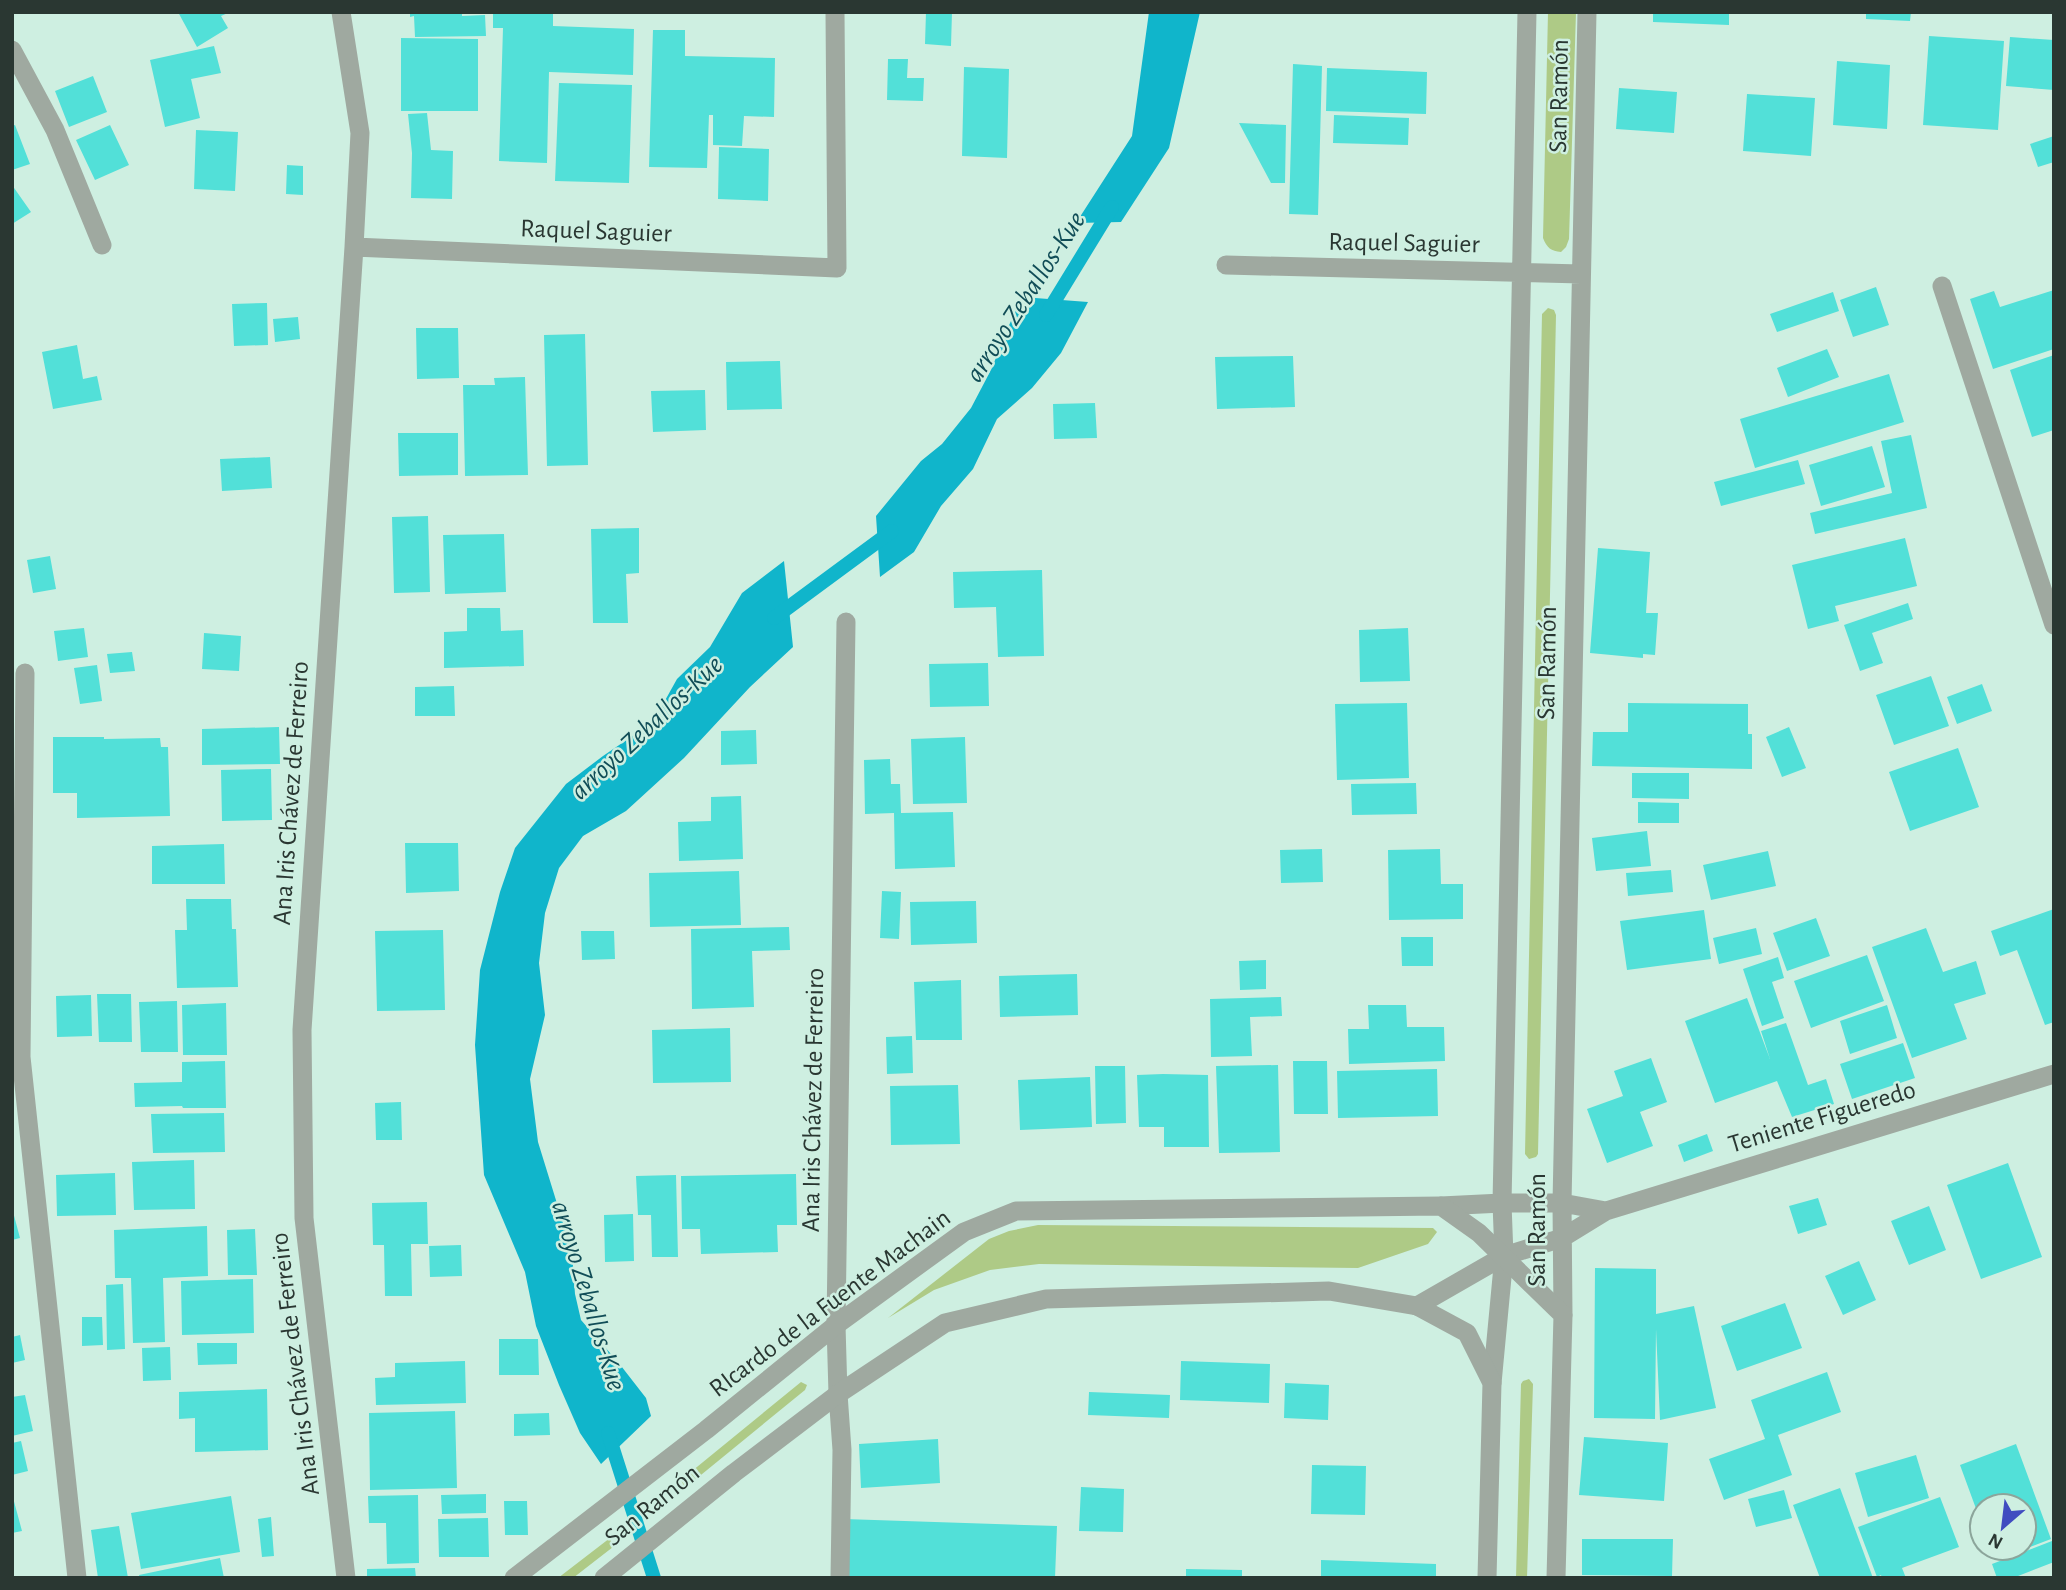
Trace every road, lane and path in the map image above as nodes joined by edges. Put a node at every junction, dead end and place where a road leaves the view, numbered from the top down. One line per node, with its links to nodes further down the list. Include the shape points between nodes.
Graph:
1 (341, 12): 7 (street, Ana Iris Chávez de Ferreiro, via 359,133)
2 (835, 12): 7 (street, Raquel Saguier, via 837,268)
3 (1527, 12): 9 (street, San Ramón)
4 (1587, 12): 10 (street, San Ramón)
5 (12, 50): 6 (street, via 55,130)
6 (103, 245)
7 (354, 247): 28 (street, Ana Iris Chávez de Ferreiro, via 302,1030 304,1218)
8 (1226, 265): 9 (street, Raquel Saguier)
9 (1522, 272): 10 (street, Raquel Saguier); 16 (street, San Ramón)
10 (1581, 274): 17 (street, San Ramón)
11 (1942, 286): 13 (street)
12 (846, 622): 24 (street, Ana Iris Chávez de Ferreiro)
13 (2054, 625)
14 (25, 673): 27 (street, via 21,1057)
15 (2054, 1074): 19 (street, Teniente Figueredo)
16 (1502, 1203): 17 (street, Teniente Figueredo); 18 (street, Teniente Figueredo); 21 (street, San Ramón)
17 (1562, 1203): 19 (street, Teniente Figueredo); 20 (street, San Ramón)
18 (1441, 1206): 21 (street); 24 (street, RIcardo de la Fuente Machain, via 1016,1211 964,1232)
19 (1606, 1211): 20 (street, Teniente Figueredo)
20 (1562, 1238): 21 (street, Teniente Figueredo); 23 (street, San Ramón)
21 (1504, 1256): 22 (street, Teniente Figueredo); 23 (street, San Ramón); 25 (street, San Ramón)
22 (1417, 1306): 25 (street, San Ramón, via 1467,1332); 26 (street, via 1329,1292 1046,1299 945,1323)
23 (1563, 1315): 33 (street, San Ramón)
24 (836, 1325): 26 (street, Ana Iris Chávez de Ferreiro); 29 (street, RIcardo de la Fuente Machain)
25 (1492, 1382): 32 (street, San Ramón)
26 (838, 1394): 30 (street, San Ramón); 31 (street, Ana Iris Chávez de Ferreiro)
27 (77, 1578)
28 (346, 1578)
29 (514, 1578)
30 (604, 1578)
31 (841, 1578)
32 (1487, 1578)
33 (1556, 1578)

